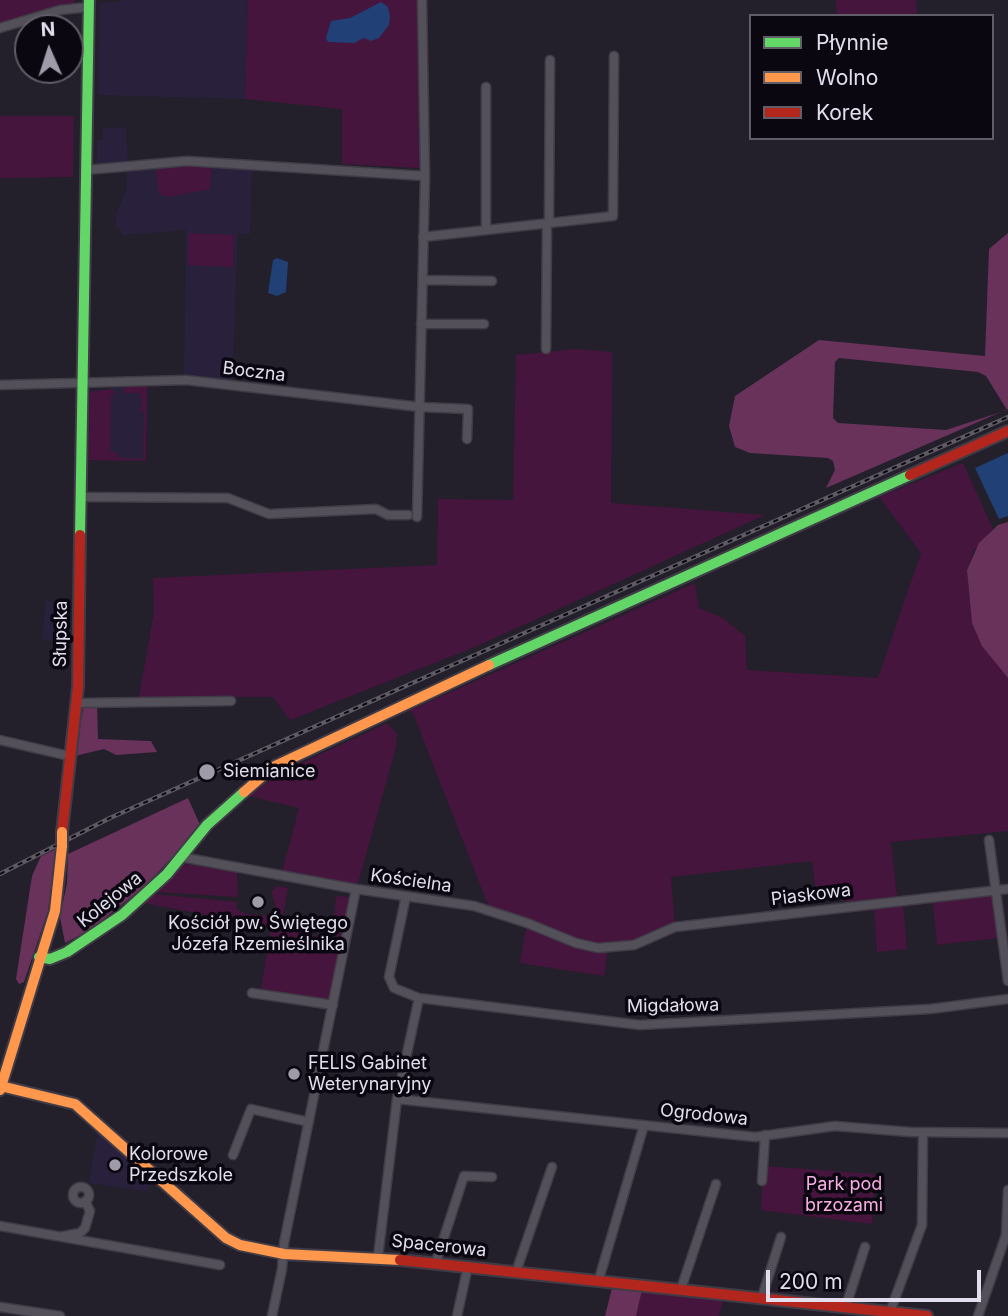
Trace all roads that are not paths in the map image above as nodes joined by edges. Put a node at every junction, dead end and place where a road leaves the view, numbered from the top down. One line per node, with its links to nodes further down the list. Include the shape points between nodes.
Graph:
1 (422, 0): 8 (street)
2 (90, 2): 3 (street); 7 (street, Słupska)
3 (0, 28)
4 (614, 56): 9 (street, via 613,216)
5 (551, 60): 9 (street)
6 (486, 87): 10 (street)
7 (86, 170): 8 (street, via 187,160); 17 (street, Słupska)
8 (425, 176): 11 (street)
9 (548, 223): 10 (street); 16 (street)
10 (486, 230): 11 (street)
11 (423, 237): 12 (street)
12 (423, 280): 13 (street); 14 (street)
13 (492, 281)
14 (421, 324): 15 (street); 19 (street)
15 (484, 324)
16 (546, 349)
17 (83, 384): 18 (street, Boczna); 19 (street, Boczna, via 186,380); 22 (street, Słupska)
18 (0, 385)
19 (420, 407): 21 (street, Boczna, via 468,409); 22 (street, via 412,516 376,509 274,514 228,498)
20 (1008, 431): 28 (street, Kolejowa, via 296,755 256,779 198,834)
21 (467, 439)
22 (81, 497): 24 (street, Słupska)
23 (231, 701): 24 (street)
24 (76, 703): 26 (street, Słupska)
25 (0, 740): 26 (street)
26 (69, 756): 34 (street, Słupska, bridge, via 57,902)
27 (989, 840): 31 (street)
28 (181, 857): 29 (street, Kościelna); 34 (street, Kolejowa, via 140,900 92,937 55,957)
29 (356, 889): 32 (street, Kościelna); 39 (street)
30 (1008, 889): 31 (street, Piaskowa)
31 (995, 890): 33 (street, Piaskowa, via 675,927); 35 (street)
32 (406, 896): 33 (street, Kościelna, via 490,909 587,945); 37 (street, Migdałowa, via 389,977 394,988)
33 (634, 945)
34 (39, 957): 40 (street, Słupska)
35 (1008, 981)
36 (252, 993): 39 (street)
37 (419, 998): 38 (street, Migdałowa, via 640,1025 930,1009); 41 (street)
38 (1008, 999)
39 (332, 1005): 42 (street)
40 (1, 1088): 58 (street, Spacerowa, via 75,1104 226,1238)
41 (397, 1099): 43 (street, Ogrodowa); 59 (street)
42 (309, 1122): 47 (street, via 251,1109); 58 (street)
43 (644, 1125): 46 (street, Ogrodowa); 64 (street)
44 (923, 1132): 45 (street, Ogrodowa); 46 (street, Ogrodowa, via 835,1126); 69 (street, via 922,1225)
45 (1008, 1133)
46 (765, 1135): 50 (street)
47 (233, 1155)
48 (552, 1167): 63 (street)
49 (492, 1177): 60 (street, via 464,1176)
50 (762, 1181)
51 (716, 1184): 65 (street)
52 (1008, 1190): 74 (street, via 1006,1235)
53 (86, 1201): 56 (street, via 90,1211 85,1228)
54 (0, 1226): 56 (street)
55 (781, 1237): 66 (street)
56 (63, 1239): 61 (street)
57 (865, 1247): 67 (street)
58 (284, 1254): 59 (street, Spacerowa); 71 (street)
59 (378, 1257): 60 (street, Spacerowa)
60 (436, 1262): 62 (street, Spacerowa)
61 (220, 1265)
62 (468, 1266): 63 (street, Spacerowa); 72 (street)
63 (516, 1272): 64 (street, Spacerowa)
64 (599, 1279): 65 (street, Spacerowa)
65 (681, 1289): 66 (street, Spacerowa)
66 (762, 1297): 67 (street, Spacerowa)
67 (846, 1306): 69 (street, Spacerowa)
68 (0, 1307): 70 (street)
69 (882, 1313): 73 (street, Spacerowa)
70 (60, 1316)
71 (272, 1316)
72 (457, 1316)
73 (927, 1316)
74 (978, 1316)

